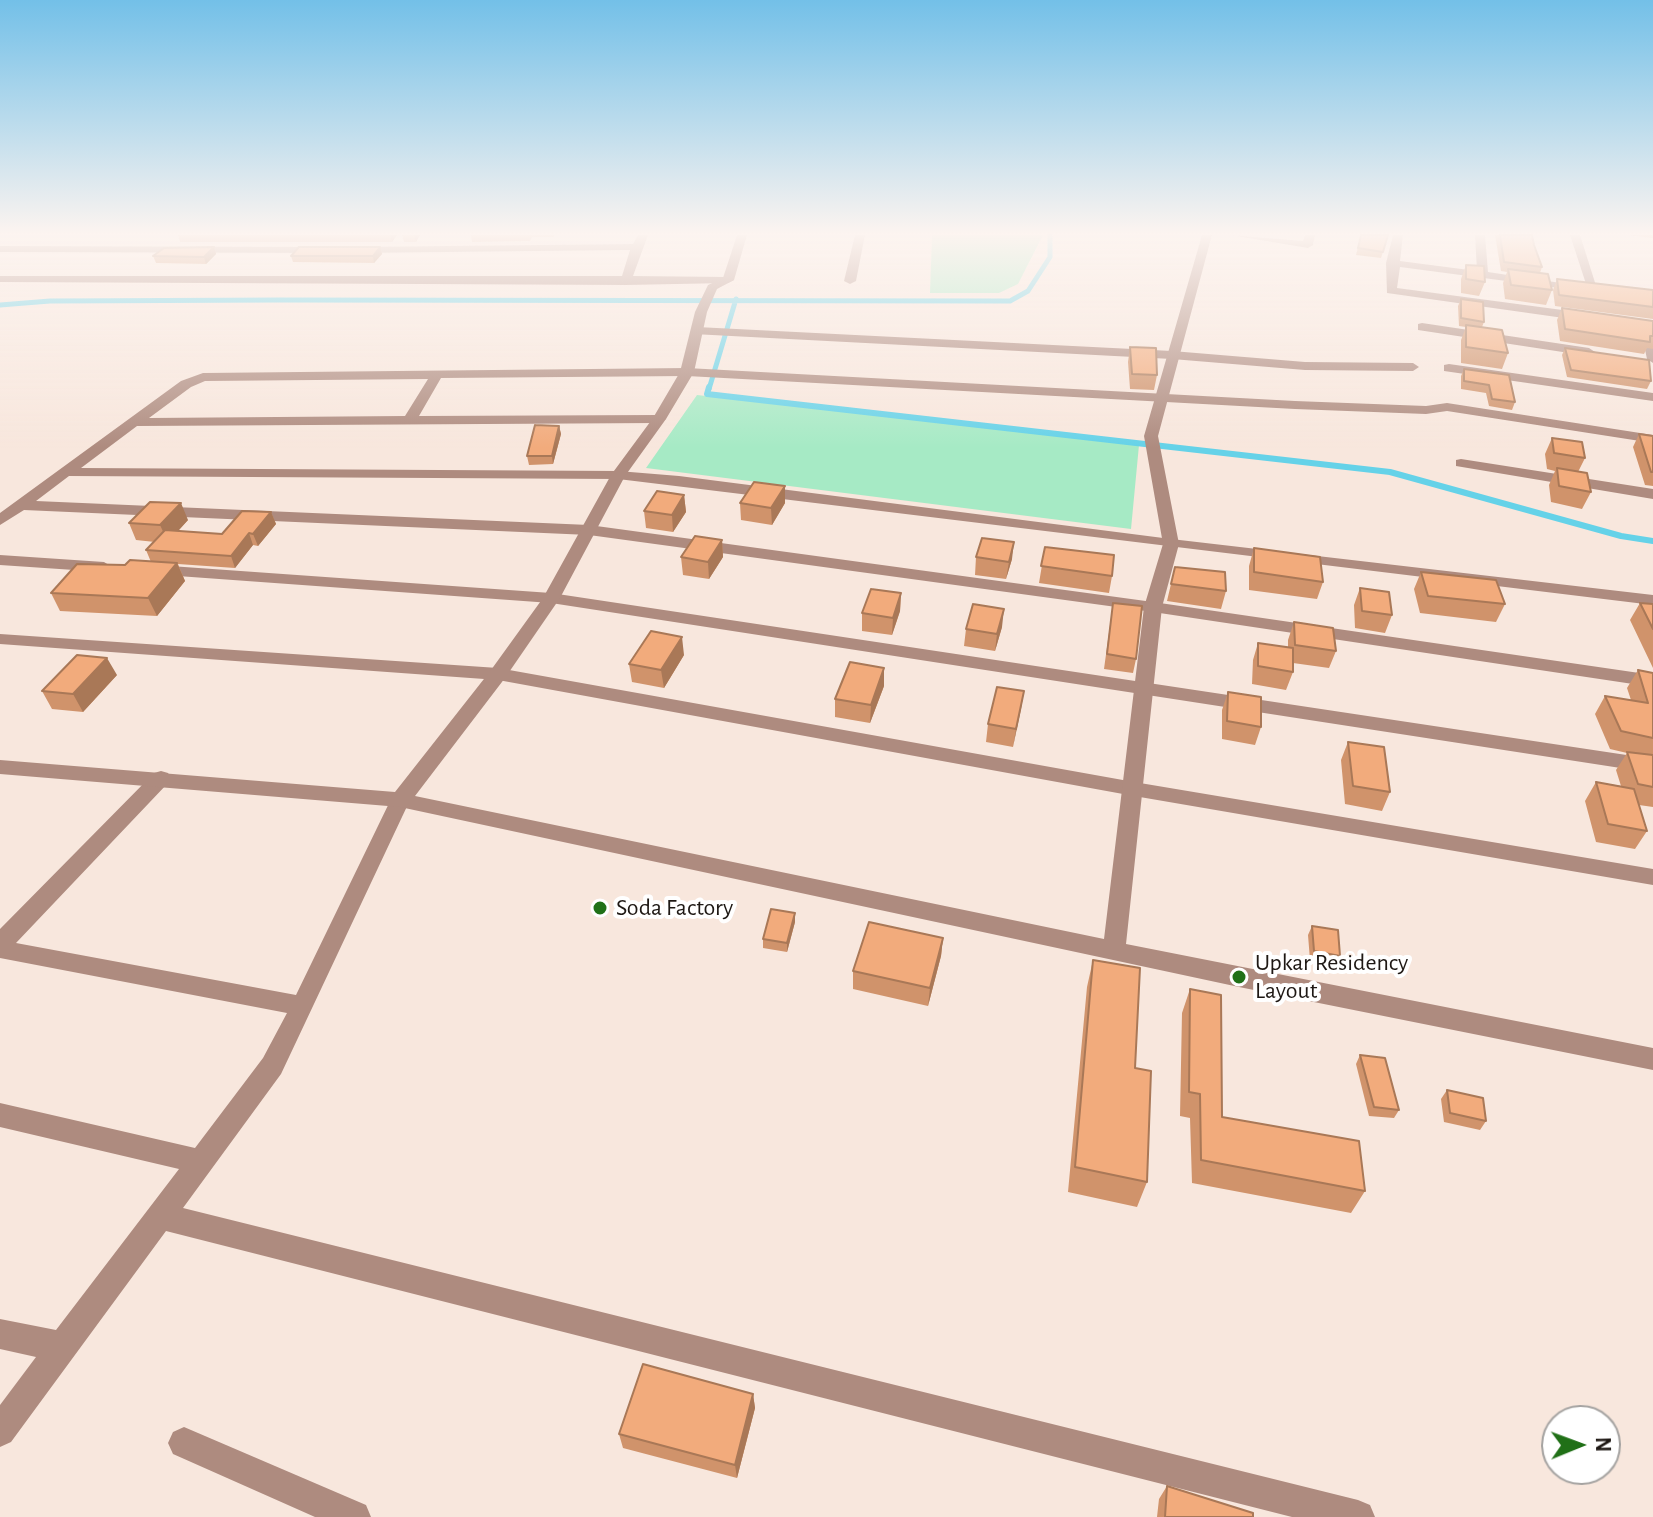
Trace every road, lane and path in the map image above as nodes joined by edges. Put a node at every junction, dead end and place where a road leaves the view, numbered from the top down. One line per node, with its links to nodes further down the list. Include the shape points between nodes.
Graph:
1 (706, 306): 8 (street)
2 (1186, 306): 9 (street)
3 (1502, 306): 4 (street)
4 (1601, 319)
5 (1631, 324): 6 (street)
6 (1650, 326): 12 (street)
7 (1422, 327): 10 (street)
8 (697, 331): 9 (street); 15 (street)
9 (1172, 355): 13 (street, via 1305,366); 17 (street)
10 (1607, 355)
11 (1638, 360): 12 (street)
12 (1653, 360)
13 (1413, 367)
14 (1449, 368): 18 (street)
15 (687, 372): 16 (street); 17 (street); 20 (street)
16 (438, 373): 19 (street); 21 (street, via 203,377)
17 (1162, 397): 22 (street, via 1447,407); 30 (street, via 1151,436)
18 (1653, 397)
19 (410, 419): 20 (street); 21 (street)
20 (659, 419): 25 (street)
21 (134, 422): 24 (street)
22 (1653, 439)
23 (1461, 463): 26 (street)
24 (66, 472): 25 (street); 27 (street)
25 (618, 475): 29 (street); 30 (street)
26 (1653, 494)
27 (21, 505): 28 (street); 29 (street)
28 (0, 520)
29 (589, 530): 32 (street); 34 (street)
30 (1171, 544): 33 (street); 34 (street)
31 (0, 560): 32 (street)
32 (551, 598): 36 (street); 38 (street)
33 (1653, 600)
34 (1153, 607): 37 (street); 38 (street)
35 (0, 639): 36 (street)
36 (498, 674): 42 (street); 43 (street)
37 (1653, 681)
38 (1144, 690): 39 (street); 42 (street)
39 (1653, 766)
40 (0, 767): 41 (street)
41 (161, 778): 43 (street); 45 (street)
42 (1134, 789): 44 (street); 46 (street)
43 (400, 800): 46 (street); 47 (street)
44 (1653, 877)
45 (0, 946): 47 (street)
46 (1114, 949): 48 (street)
47 (303, 1006): 50 (street, via 272,1066)
48 (1653, 1059)
49 (0, 1115): 50 (street)
50 (201, 1162): 51 (street)
51 (160, 1216): 53 (street); 57 (street)
52 (0, 1334): 53 (street)
53 (63, 1347): 54 (street)
54 (0, 1431)
55 (184, 1443): 56 (street)
56 (354, 1517)
57 (1358, 1517)

